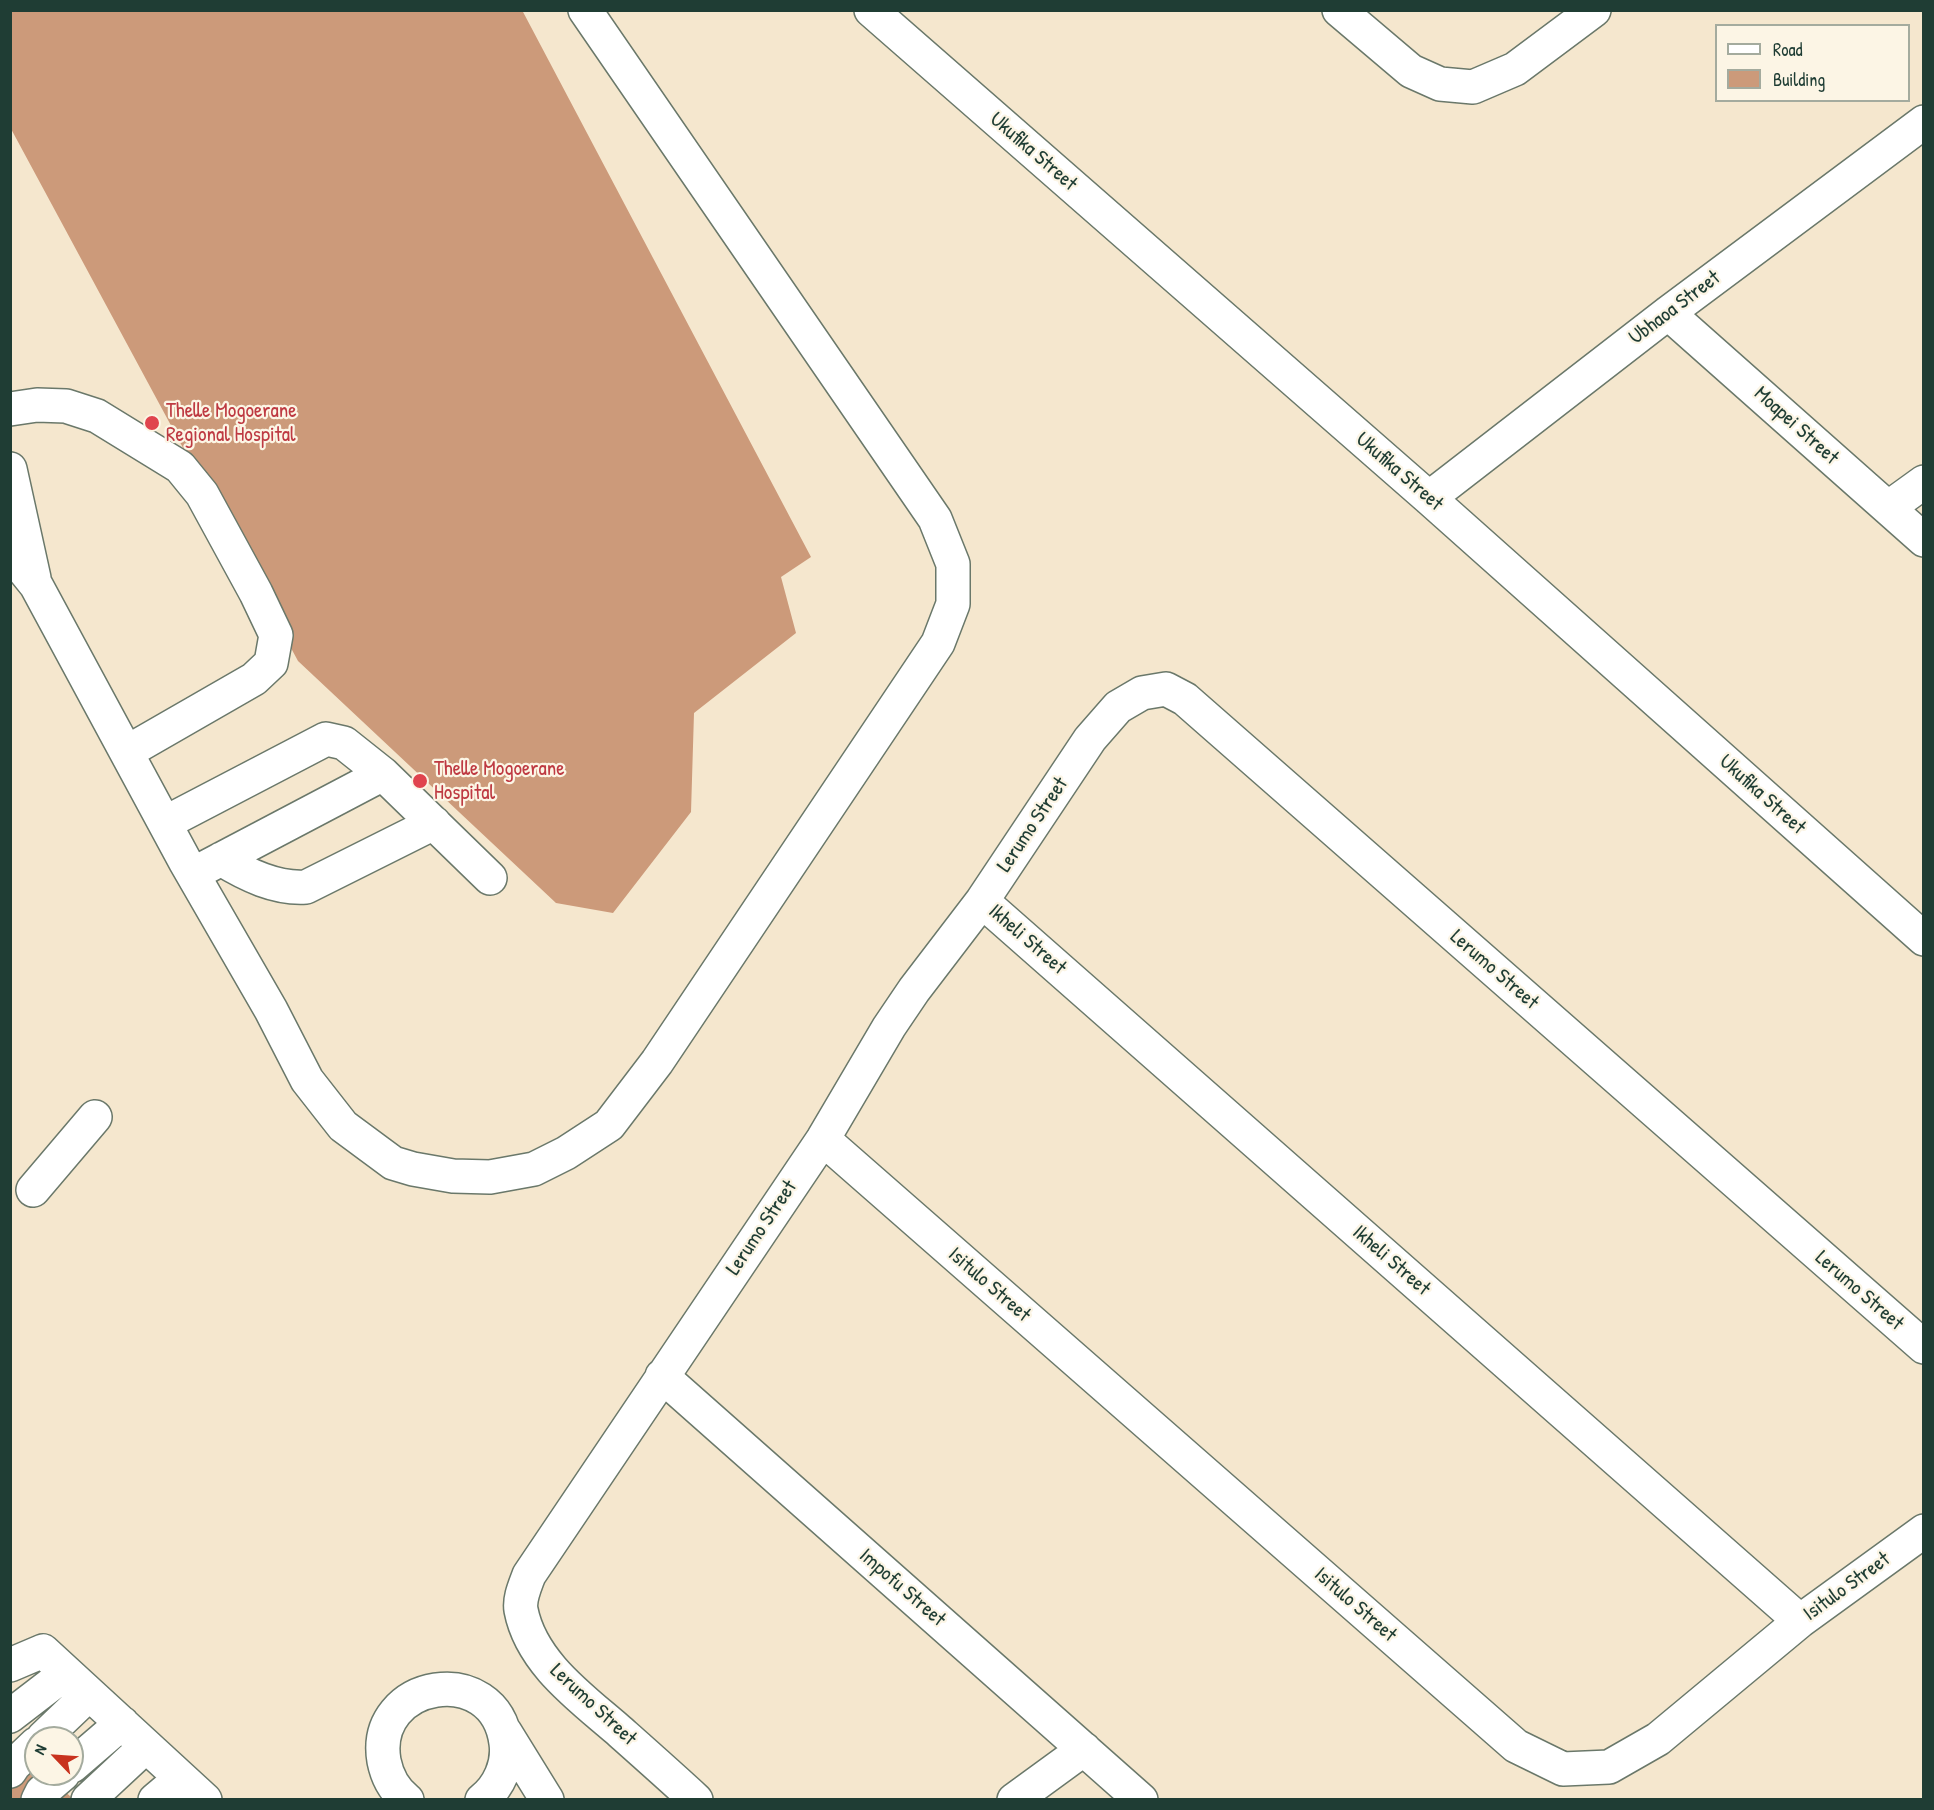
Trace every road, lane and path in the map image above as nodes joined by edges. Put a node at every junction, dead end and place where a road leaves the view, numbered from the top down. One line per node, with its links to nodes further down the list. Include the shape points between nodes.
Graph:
1 (585, 10): 19 (street, via 934,519 953,564 953,604 938,643 657,1062 609,1125 566,1154 534,1169 490,1177 413,1169 393,1163 343,1126 307,1080)
2 (871, 10): 10 (street, Ukufika Street)
3 (1339, 10): 4 (street, via 1411,71 1440,84 1473,87 1515,69)
4 (1594, 10)
5 (1923, 122): 6 (street, Ubhaoa Street)
6 (1668, 313): 10 (street, Ubhaoa Street); 11 (street, Moapei Street)
7 (10, 409): 15 (street, via 66,406 97,416 180,467 202,494 276,635 271,663 254,679)
8 (10, 469): 14 (street)
9 (1923, 482): 11 (street)
10 (1429, 498): 22 (street, Ukufika Street)
11 (1888, 508): 12 (street, Moapei Street)
12 (1923, 540)
13 (10, 553): 14 (street)
14 (36, 585): 15 (street)
15 (127, 752): 17 (street)
16 (383, 774): 17 (street, via 344,743 326,739); 18 (street); 19 (street)
17 (165, 823): 19 (street)
18 (434, 823): 19 (street, via 306,887 294,888); 20 (street)
19 (207, 867)
20 (490, 878)
21 (982, 901): 24 (street, Lerumo Street, via 889,1027); 26 (street, Lerumo Street, via 1090,740 1118,707 1142,693 1166,690 1185,699); 29 (street, Ikheli Street)
22 (1923, 939)
23 (95, 1117): 25 (street)
24 (823, 1139): 27 (street, Lerumo Street); 29 (street, Isitulo Street, via 1516,1746 1563,1769 1609,1767 1658,1738)
25 (33, 1190)
26 (1923, 1347)
27 (662, 1376): 37 (street, Impofu Street); 50 (street, Lerumo Street, via 529,1575 520,1608 539,1652 559,1678)
28 (1923, 1531): 29 (street, Isitulo Street)
29 (1800, 1621)
30 (10, 1665): 31 (street, via 43,1651)
31 (78, 1683): 32 (street); 33 (street); 34 (street)
32 (10, 1716)
33 (122, 1723): 36 (street); 39 (street)
34 (50, 1726)
35 (504, 1731): 43 (street, via 496,1714 465,1691 426,1691 408,1700 394,1714 385,1732 386,1771); 48 (street, via 504,1770); 49 (street)
36 (146, 1746): 41 (street); 45 (street)
37 (1084, 1749): 51 (street); 52 (street, Impofu Street)
38 (24, 1755): 40 (street)
39 (84, 1756)
40 (10, 1772)
41 (181, 1778): 46 (street); 47 (street)
42 (49, 1786): 44 (street)
43 (397, 1796)
44 (38, 1800)
45 (88, 1800)
46 (156, 1800)
47 (205, 1800)
48 (482, 1800)
49 (547, 1800)
50 (696, 1800)
51 (1014, 1800)
52 (1142, 1800)

